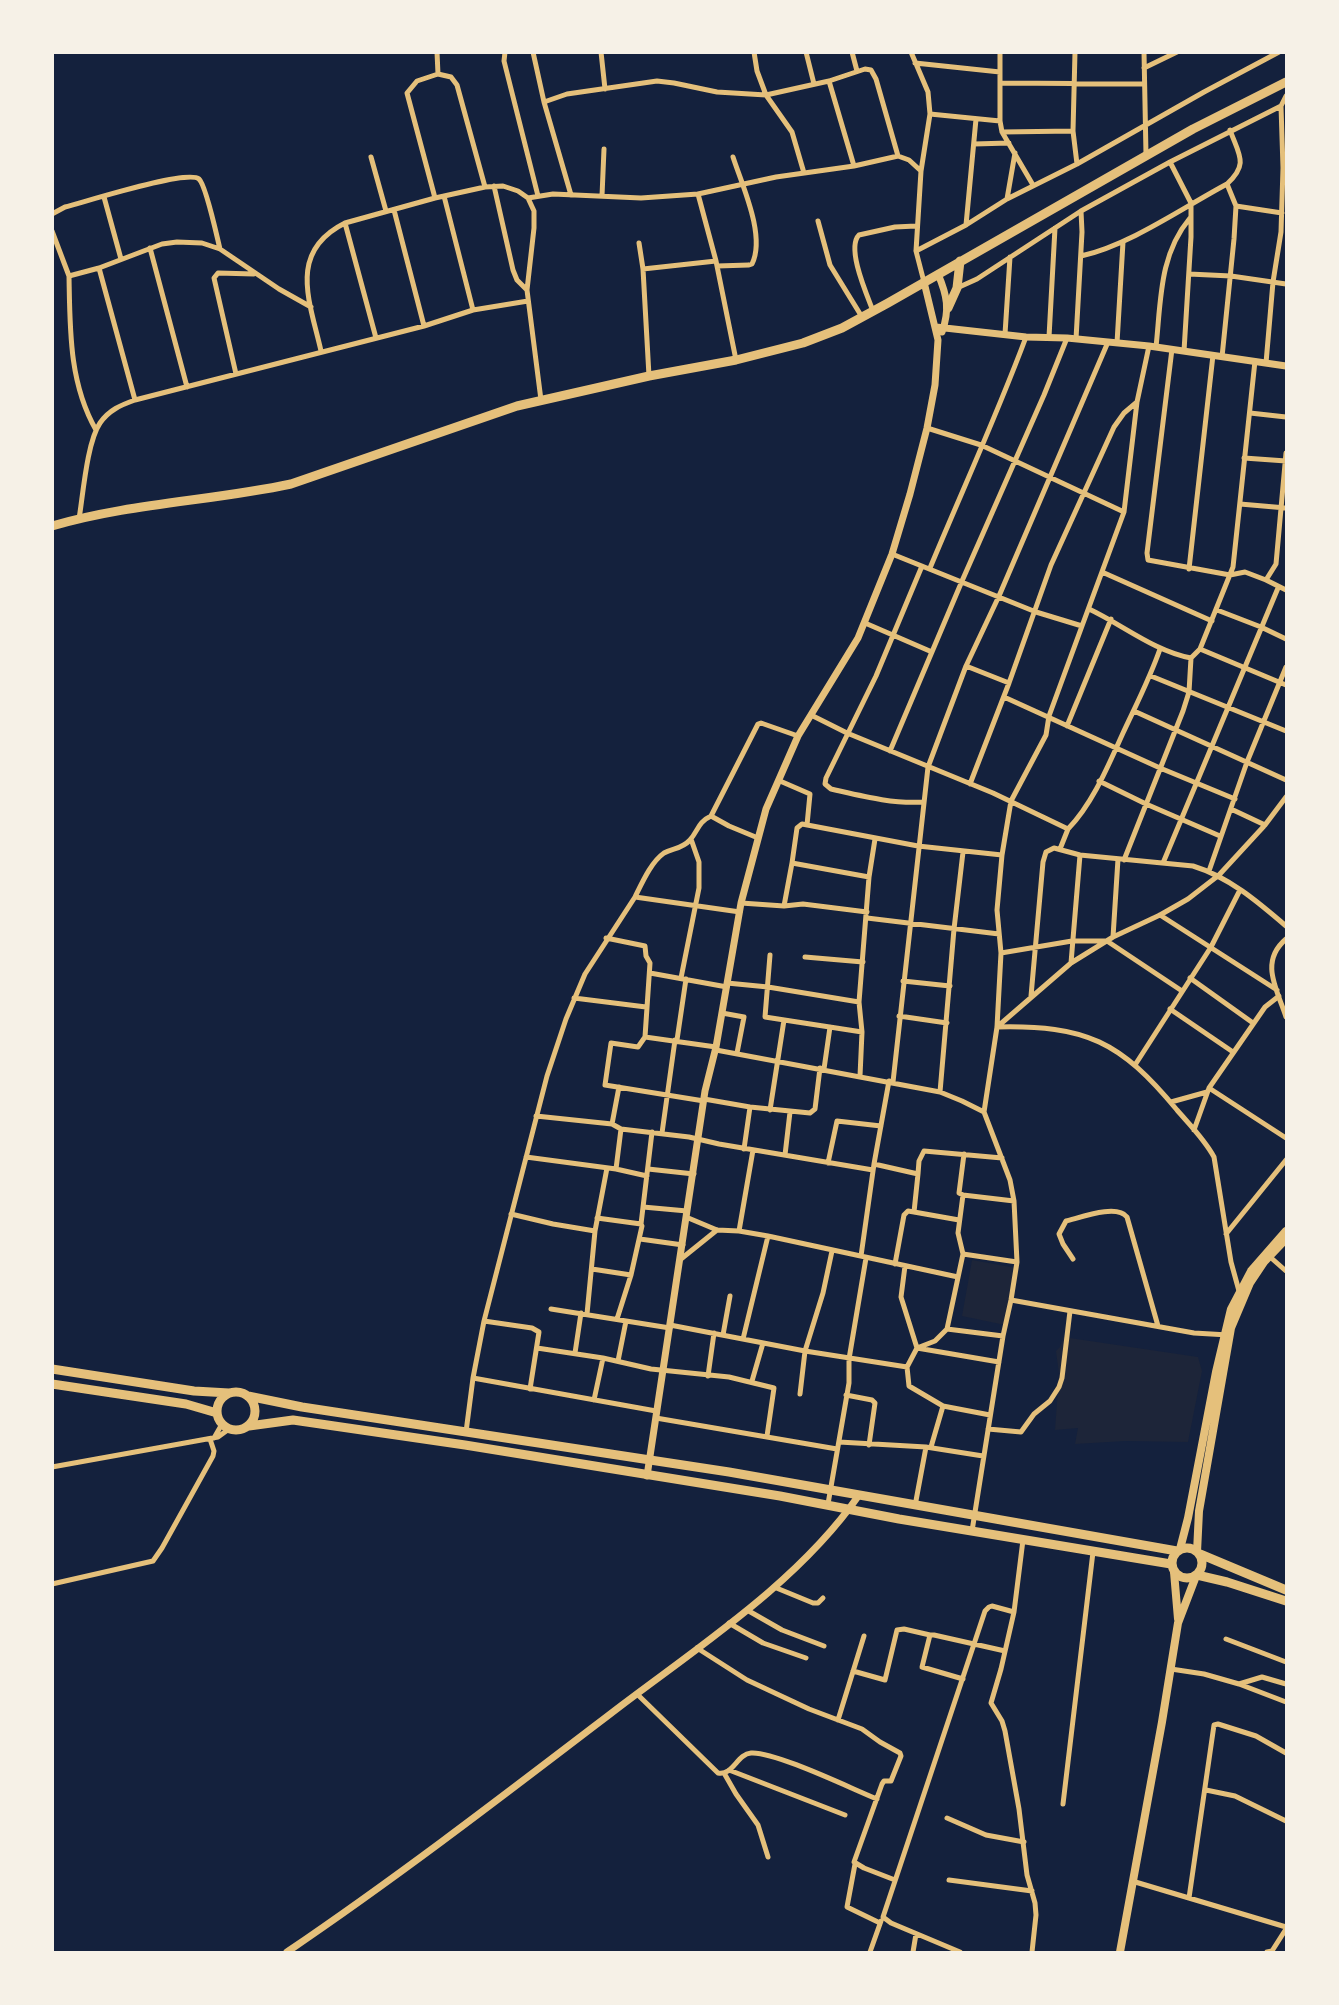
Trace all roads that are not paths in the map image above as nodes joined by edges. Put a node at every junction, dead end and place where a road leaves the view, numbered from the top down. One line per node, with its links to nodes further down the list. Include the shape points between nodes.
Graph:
1 (437, 52): 20 (street)
2 (506, 52): 62 (street, via 504,61)
3 (533, 52): 30 (street)
4 (601, 52): 27 (street)
5 (754, 52): 28 (street)
6 (806, 52): 25 (street)
7 (852, 52): 18 (street)
8 (911, 52): 16 (street)
9 (1000, 52): 19 (street)
10 (1075, 52): 24 (street)
11 (1144, 52): 17 (street)
12 (1177, 52): 17 (street)
13 (1262, 52): 15 (street)
14 (1279, 52): 15 (street)
15 (1263, 62): 35 (street)
16 (915, 63): 19 (street); 32 (street, via 928,92)
17 (1144, 68): 26 (street)
18 (857, 71): 21 (street); 44 (street, via 866,69 874,73)
19 (1000, 72): 23 (street)
20 (438, 74): 58 (street, via 451,77 457,85); 65 (street, via 417,81 407,93)
21 (829, 81): 25 (street); 50 (street)
22 (1287, 82): 47 (main road)
23 (1001, 83): 24 (street); 34 (street)
24 (1074, 83): 26 (street); 38 (street)
25 (814, 84): 28 (street)
26 (1144, 84): 35 (street)
27 (605, 88): 28 (street, via 664,81 717,92); 30 (street)
28 (766, 95): 53 (street, via 792,132)
29 (1287, 96): 31 (street)
30 (544, 102): 60 (street)
31 (1281, 106): 36 (street); 37 (street)
32 (930, 114): 33 (street); 52 (street)
33 (976, 119): 34 (street); 41 (street)
34 (1000, 121): 39 (street)
35 (1146, 126): 47 (street); 49 (street)
36 (1284, 126): 51 (street)
37 (1230, 130): 48 (street); 54 (street, via 1241,165)
38 (1073, 131): 39 (street); 49 (street)
39 (1002, 132): 40 (street)
40 (1009, 143): 41 (street); 43 (street)
41 (974, 144): 79 (street)
42 (604, 149): 63 (street)
43 (1016, 153): 56 (street); 67 (street)
44 (898, 156): 50 (street); 52 (street)
45 (371, 157): 71 (street)
46 (733, 157): 55 (street)
47 (1146, 157): 91 (main road)
48 (1170, 162): 68 (street); 72 (street)
49 (1077, 164): 56 (street)
50 (854, 166): 53 (street)
51 (1285, 168): 73 (street)
52 (921, 171): 78 (street)
53 (804, 173): 55 (street)
54 (1227, 184): 68 (street); 69 (street)
55 (741, 185): 59 (street); 92 (street, via 754,224 753,261 749,265)
56 (1033, 185): 67 (street)
57 (494, 186): 58 (street); 66 (street, via 518,191); 104 (street, via 513,270)
58 (485, 187): 61 (street)
59 (698, 194): 63 (street); 92 (street)
60 (571, 195): 62 (street); 63 (street)
61 (444, 196): 65 (street); 108 (street)
62 (538, 196): 66 (street)
63 (602, 196)
64 (104, 197): 74 (street); 86 (street, via 165,179 194,176 204,189); 90 (street)
65 (435, 198): 70 (street)
66 (528, 198): 104 (street, via 534,211 534,228)
67 (1007, 199): 79 (street)
68 (1191, 203): 75 (street); 83 (street)
69 (1236, 206): 73 (street); 99 (street)
70 (394, 210): 71 (street); 111 (street)
71 (386, 211): 77 (street)
72 (1081, 212): 80 (street); 88 (street)
73 (1282, 213): 82 (street)
74 (52, 214)
75 (1190, 218): 97 (street); 121 (street, via 1180,230 1166,262)
76 (818, 221): 110 (street, via 830,266)
77 (345, 223): 106 (street, via 332,230 312,253 306,280); 116 (street)
78 (916, 225): 87 (street); 109 (street, via 855,238 861,280)
79 (966, 225): 87 (street)
80 (1055, 228): 89 (street); 115 (street)
81 (52, 231): 98 (street)
82 (1284, 232): 101 (street)
83 (1123, 242): 88 (street); 120 (street)
84 (639, 243): 94 (street)
85 (150, 248): 86 (street, via 193,242); 90 (street); 133 (street)
86 (220, 249): 95 (street)
87 (916, 251): 100 (street)
88 (1081, 256): 118 (street)
89 (1010, 257): 103 (street); 113 (street)
90 (122, 259): 93 (street)
91 (960, 261): 96 (main road); 103 (main road)
92 (717, 263): 94 (street); 127 (street)
93 (99, 268): 98 (street); 134 (street)
94 (643, 268): 132 (street)
95 (256, 274): 106 (street); 131 (street, via 226,272 214,278)
96 (938, 274): 100 (main road); 107 (street)
97 (1189, 274): 99 (street); 124 (street)
98 (69, 276): 140 (street, via 74,370 85,411)
99 (1231, 276): 101 (street); 126 (street)
100 (924, 282): 109 (main road); 112 (street)
101 (1273, 282): 102 (street); 129 (street)
102 (1287, 284)
103 (957, 288): 107 (main road)
104 (527, 290): 105 (street)
105 (528, 301): 108 (street); 135 (street)
106 (311, 307): 123 (street)
107 (948, 308): 112 (street)
108 (473, 310): 111 (street)
109 (873, 311): 110 (main road)
110 (862, 317): 127 (main road, via 812,340)
111 (424, 326): 116 (street)
112 (940, 327): 113 (street); 139 (street)
113 (1005, 334): 114 (street)
114 (1026, 336): 115 (street); 141 (street)
115 (1049, 337): 117 (street)
116 (376, 338): 123 (street)
117 (1067, 338): 118 (street); 144 (street)
118 (1076, 339): 119 (street)
119 (1108, 342): 120 (street); 146 (street)
120 (1117, 343): 121 (street)
121 (1152, 346): 122 (street); 136 (street)
122 (1172, 349): 124 (street); 158 (street, via 1147,558 1149,562)
123 (321, 351): 131 (street)
124 (1184, 351): 125 (street)
125 (1213, 355): 126 (street); 158 (street)
126 (1222, 357): 128 (street)
127 (736, 360): 132 (main road)
128 (1255, 361): 129 (street); 137 (street)
129 (1266, 363): 130 (street)
130 (1287, 366)
131 (236, 374): 133 (street)
132 (649, 376): 135 (main road)
133 (188, 387): 134 (street)
134 (135, 400): 140 (street, via 109,413)
135 (541, 400): 151 (main road, via 472,420 291,484)
136 (1137, 402): 147 (street, via 1114,427); 150 (street)
137 (1250, 414): 138 (street); 143 (street)
138 (1287, 417)
139 (927, 428): 141 (street); 155 (street)
140 (96, 430): 151 (street)
141 (981, 445): 144 (street); 157 (street)
142 (1287, 453): 145 (street)
143 (1244, 458): 145 (street); 148 (street)
144 (1014, 460): 146 (street); 162 (street)
145 (1286, 461): 149 (street)
146 (1050, 477): 147 (street); 165 (street)
147 (1083, 494): 150 (street); 168 (street, via 1051,565)
148 (1240, 504): 149 (street); 160 (street)
149 (1284, 508): 153 (street)
150 (1124, 512): 159 (street)
151 (79, 519): 152 (main road)
152 (52, 526)
153 (1278, 547): 154 (street); 161 (street, via 1276,564)
154 (1287, 549)
155 (892, 554): 156 (street); 171 (street)
156 (922, 566): 157 (street); 174 (street)
157 (930, 568): 162 (street)
158 (1189, 569): 160 (street)
159 (1102, 572): 166 (street); 170 (street)
160 (1230, 575): 161 (street, via 1245,572); 167 (street)
161 (1266, 580): 163 (street)
162 (962, 581): 165 (street); 178 (street)
163 (1278, 588): 164 (street); 173 (street)
164 (1287, 590)
165 (999, 596): 168 (street); 180 (street)
166 (1089, 609): 169 (street); 172 (street)
167 (1217, 610): 170 (street); 173 (street)
168 (1036, 612): 172 (street); 185 (street)
169 (1111, 619): 176 (street); 194 (street)
170 (1212, 621): 177 (street)
171 (865, 623): 174 (street); 191 (street)
172 (1082, 626): 192 (street)
173 (1261, 627): 175 (street); 181 (street)
174 (893, 634): 178 (street); 197 (street)
175 (1287, 639)
176 (1160, 649): 179 (street); 183 (street)
177 (1200, 649): 179 (street); 181 (street)
178 (932, 652): 201 (street)
179 (1191, 658): 187 (street)
180 (966, 666): 185 (street); 203 (street)
181 (1245, 667): 184 (street); 189 (street)
182 (1287, 667): 184 (street)
183 (1151, 676): 187 (street); 190 (street)
184 (1280, 682): 186 (street); 193 (street)
185 (1010, 683): 188 (street)
186 (1287, 685)
187 (1189, 692): 189 (street); 195 (street)
188 (1004, 697): 192 (street); 209 (street)
189 (1230, 707): 193 (street); 199 (street)
190 (1134, 711): 195 (street); 200 (street)
191 (811, 715): 197 (street); 198 (street)
192 (1049, 716): 194 (street); 212 (street, via 1046,735)
193 (1265, 722): 196 (street); 202 (street)
194 (1067, 726): 200 (street)
195 (1174, 730): 199 (street); 204 (street)
196 (1287, 731)
197 (847, 733): 201 (street); 213 (street, via 826,786 882,800)
198 (798, 736): 206 (street); 216 (street, via 759,723)
199 (1213, 747): 202 (street); 208 (street)
200 (1116, 748): 204 (street); 207 (street)
201 (890, 751): 203 (street)
202 (1247, 762): 205 (street); 211 (street)
203 (928, 766): 209 (street); 213 (street)
204 (1160, 768): 208 (street); 214 (street)
205 (1287, 780)
206 (780, 781): 218 (street, via 810,795); 222 (street)
207 (1100, 781): 214 (street); 220 (street)
208 (1197, 782): 211 (street); 217 (street)
209 (970, 784): 212 (street)
210 (1286, 797): 219 (street)
211 (1235, 799): 215 (street)
212 (1011, 801): 220 (street); 228 (street)
213 (923, 802): 225 (street)
214 (1146, 804): 217 (street); 230 (street)
215 (1231, 809): 219 (street); 221 (street)
216 (711, 816): 222 (street); 223 (street, via 702,820)
217 (1183, 820): 221 (street); 232 (street)
218 (807, 825): 224 (street); 231 (street, via 797,828)
219 (1265, 825): 234 (street)
220 (1068, 829): 226 (street)
221 (1220, 836): 233 (street)
222 (758, 838): 238 (street)
223 (691, 839): 237 (street, via 662,855); 239 (street, via 699,862 699,888)
224 (875, 839): 225 (street); 235 (street)
225 (918, 846): 227 (street); 244 (street)
226 (1060, 849): 229 (street); 253 (street, via 1044,855)
227 (963, 852): 228 (street); 246 (street)
228 (1002, 855): 247 (street)
229 (1080, 855): 230 (street); 251 (street)
230 (1121, 859): 232 (street); 248 (street)
231 (792, 863): 235 (street); 240 (street)
232 (1163, 863): 233 (street)
233 (1209, 871): 234 (street)
234 (1219, 875): 236 (street); 243 (street)
235 (869, 877): 242 (street)
236 (1240, 890): 245 (street); 254 (street)
237 (635, 897): 239 (street); 249 (street)
238 (741, 903): 240 (street); 241 (street)
239 (694, 904): 241 (street); 262 (street)
240 (784, 906): 242 (street, via 803,904)
241 (740, 912): 264 (street)
242 (867, 915): 244 (street); 258 (street)
243 (1160, 915): 248 (street); 254 (street)
244 (909, 924): 246 (street); 263 (street)
245 (1287, 926)
246 (954, 929): 247 (street); 265 (street)
247 (999, 934): 255 (street)
248 (1113, 937): 252 (street)
249 (606, 938): 260 (street, via 645,946); 270 (street)
250 (1287, 939): 268 (street, via 1273,955 1271,966)
251 (1072, 941): 252 (street); 253 (street); 259 (street)
252 (1107, 941): 259 (street); 267 (street)
253 (1036, 947): 255 (street); 269 (street)
254 (1211, 947): 261 (street); 268 (street)
255 (1000, 953): 281 (street)
256 (770, 955): 266 (street)
257 (805, 957): 258 (street)
258 (863, 962): 271 (street)
259 (1071, 963): 269 (street)
260 (650, 973): 262 (street); 272 (street)
261 (1190, 978): 267 (street); 279 (street)
262 (683, 979): 264 (street); 284 (street)
263 (903, 981): 265 (street); 275 (street)
264 (727, 985): 266 (street); 274 (street)
265 (950, 986): 278 (street)
266 (768, 987): 271 (street); 277 (street, via 765,1017)
267 (1182, 991): 273 (street)
268 (1278, 993): 276 (street); 279 (street)
269 (1031, 996): 281 (street)
270 (574, 998): 272 (street); 303 (street)
271 (859, 1002): 282 (street)
272 (646, 1007): 283 (street)
273 (1170, 1009): 286 (street); 289 (street)
274 (722, 1013): 285 (street); 287 (street, via 744,1017)
275 (899, 1016): 278 (street); 292 (street)
276 (1287, 1017)
277 (784, 1020): 280 (street); 288 (street)
278 (947, 1023): 295 (street)
279 (1253, 1023): 286 (street)
280 (830, 1027): 282 (street); 290 (street)
281 (998, 1028): 289 (street, via 1048,1028 1081,1034 1113,1048); 302 (street)
282 (862, 1032): 291 (street)
283 (645, 1037): 284 (street); 293 (street, via 639,1047 611,1043 605,1085)
284 (676, 1040): 285 (street); 296 (street)
285 (716, 1048): 287 (street); 297 (street)
286 (1233, 1052): 294 (street)
287 (737, 1053): 288 (street)
288 (777, 1061): 290 (street); 300 (street)
289 (1135, 1065): 298 (street)
290 (822, 1069): 291 (street); 301 (street, via 814,1110)
291 (860, 1076): 292 (street)
292 (891, 1082): 295 (street); 305 (street)
293 (619, 1087): 296 (street); 304 (street)
294 (1208, 1090): 298 (street); 307 (street); 310 (street)
295 (940, 1092): 302 (street)
296 (668, 1095): 297 (street); 309 (street)
297 (704, 1100): 299 (street); 311 (street)
298 (1170, 1102): 307 (street)
299 (750, 1107): 300 (street); 312 (street)
300 (770, 1110): 301 (street)
301 (790, 1112): 315 (street)
302 (984, 1112): 317 (street)
303 (536, 1116): 304 (street); 316 (street)
304 (612, 1124): 306 (street)
305 (881, 1126): 319 (street, via 837,1121); 320 (street)
306 (621, 1129): 308 (street); 322 (street)
307 (1194, 1130): 340 (street, via 1214,1157)
308 (652, 1132): 309 (street); 323 (street)
309 (662, 1133): 311 (street)
310 (1287, 1138)
311 (699, 1139): 312 (street); 324 (street)
312 (744, 1149): 313 (street)
313 (753, 1150): 315 (street); 338 (street)
314 (964, 1154): 317 (street); 325 (street, via 924,1151); 327 (street, via 959,1190)
315 (784, 1155): 319 (street)
316 (526, 1157): 321 (street); 331 (street)
317 (1002, 1158): 328 (street)
318 (1287, 1160): 340 (street)
319 (828, 1162): 320 (street)
320 (873, 1167): 325 (street); 348 (street)
321 (607, 1168): 322 (street); 333 (street)
322 (616, 1169): 326 (street)
323 (648, 1169): 324 (street); 326 (street)
324 (694, 1174): 332 (street)
325 (918, 1174): 330 (street)
326 (647, 1176): 329 (street)
327 (963, 1195): 328 (street); 334 (street)
328 (1014, 1201): 351 (street)
329 (643, 1207): 332 (street); 335 (street)
330 (914, 1212): 334 (street); 352 (street, via 904,1215)
331 (511, 1214): 337 (street); 365 (street)
332 (686, 1214): 336 (street); 344 (street)
333 (597, 1218): 335 (street); 337 (street)
334 (959, 1220): 346 (street, via 958,1238)
335 (641, 1224): 342 (street)
336 (717, 1230): 338 (street); 349 (street)
337 (595, 1231): 354 (street)
338 (739, 1231): 341 (street)
339 (1287, 1231): 347 (main road)
340 (1226, 1234): 358 (street)
341 (768, 1236): 345 (street); 374 (street)
342 (640, 1239): 344 (street); 356 (street)
343 (1287, 1239): 347 (main road)
344 (683, 1245): 349 (street)
345 (832, 1251): 348 (street); 378 (street)
346 (963, 1254): 351 (street); 357 (street)
347 (1267, 1255): 355 (street); 358 (main road); 372 (main road)
348 (864, 1257): 352 (street); 381 (street)
349 (681, 1259): 367 (street)
350 (1072, 1259): 368 (street, via 1059,1234 1066,1221 1114,1210 1124,1213)
351 (1017, 1262): 360 (street)
352 (895, 1264): 353 (street)
353 (905, 1266): 357 (street); 377 (street, via 901,1297)
354 (592, 1269): 356 (street); 363 (street)
355 (1287, 1271)
356 (631, 1275): 364 (street)
357 (958, 1277): 369 (street)
358 (1239, 1291): 372 (main road)
359 (730, 1296): 371 (street)
360 (1011, 1300): 362 (street); 373 (street)
361 (551, 1309): 363 (street)
362 (1070, 1311): 368 (street); 403 (street, via 1062,1378 1055,1395 1021,1432)
363 (584, 1314): 364 (street); 379 (street)
364 (617, 1319): 366 (street)
365 (484, 1321): 376 (street, via 536,1329); 388 (street)
366 (626, 1321): 367 (street); 382 (street)
367 (670, 1326): 370 (street); 386 (street)
368 (1158, 1326): 372 (street)
369 (947, 1329): 373 (street); 377 (street, via 935,1341)
370 (714, 1334): 371 (street); 387 (street)
371 (723, 1335): 374 (street)
372 (1227, 1335): 423 (main road); 425 (main road, via 1199,1511)
373 (1003, 1336): 383 (street)
374 (743, 1339): 375 (street)
375 (763, 1342): 378 (street); 389 (street)
376 (537, 1348): 379 (street); 391 (street)
377 (917, 1348): 383 (street); 384 (street)
378 (805, 1352): 381 (street); 393 (street)
379 (575, 1353): 380 (street)
380 (603, 1358): 382 (street); 396 (street)
381 (849, 1359): 384 (street); 394 (street)
382 (618, 1361): 386 (street)
383 (999, 1362): 400 (street)
384 (908, 1367): 397 (street, via 909,1386)
385 (52, 1369): 392 (main road)
386 (663, 1370): 387 (street); 399 (street)
387 (708, 1376): 389 (street)
388 (473, 1378): 391 (street); 404 (street)
389 (752, 1382): 405 (street, via 774,1388)
390 (52, 1384): 398 (main road, via 186,1404)
391 (531, 1389): 396 (street)
392 (229, 1393): 395 (main road); 398 (main road, via 220,1401)
393 (800, 1394)
394 (846, 1395): 407 (street); 408 (street, via 875,1403)
395 (249, 1396): 401 (main road, via 256,1411); 404 (main road)
396 (594, 1400): 399 (street)
397 (943, 1406): 400 (street); 409 (street)
398 (217, 1413): 402 (main road)
399 (656, 1415): 405 (street); 412 (street)
400 (990, 1415): 403 (street)
401 (249, 1426): 402 (main road, via 242,1430); 414 (main road, via 309,1422)
402 (226, 1427): 406 (street)
403 (988, 1429): 411 (street)
404 (466, 1432): 412 (main road)
405 (767, 1436): 410 (street)
406 (212, 1438): 413 (street); 428 (street, via 213,1456 153,1561)
407 (839, 1442): 408 (street); 410 (street)
408 (869, 1445): 409 (street)
409 (928, 1447): 411 (street); 418 (street)
410 (837, 1449): 415 (street)
411 (983, 1456): 420 (street)
412 (649, 1460): 414 (street); 415 (main road)
413 (52, 1467)
414 (647, 1476): 417 (main road)
415 (831, 1490): 416 (main road); 417 (street)
416 (859, 1495): 418 (main road); 419 (street)
417 (828, 1504): 419 (main road)
418 (915, 1506): 420 (main road)
419 (849, 1509): 421 (main road); 429 (street, via 817,1547)
420 (974, 1516): 421 (street); 423 (main road)
421 (972, 1531): 422 (main road)
422 (1023, 1540): 424 (main road); 434 (street)
423 (1178, 1550): 425 (main road, via 1189,1548); 426 (main road)
424 (1093, 1552): 426 (main road); 458 (street)
425 (1199, 1553): 427 (main road, via 1202,1568); 430 (main road)
426 (1173, 1568): 427 (main road, via 1182,1578); 435 (main road)
427 (1196, 1575): 432 (main road); 435 (main road)
428 (52, 1584)
429 (774, 1587): 431 (street, via 813,1603); 433 (street)
430 (1287, 1590)
431 (823, 1598)
432 (1287, 1601)
433 (747, 1610): 436 (street); 441 (street, via 782,1630)
434 (1014, 1612): 440 (street, via 986,1608); 443 (street)
435 (1179, 1620): 446 (main road)
436 (729, 1623): 442 (street); 444 (street, via 763,1643)
437 (930, 1635): 440 (street); 447 (street, via 897,1630 885,1680); 448 (street, via 922,1667)
438 (864, 1636): 447 (street)
439 (1226, 1639): 445 (street)
440 (974, 1644): 443 (street); 448 (street)
441 (824, 1646)
442 (697, 1648): 451 (street); 453 (street, via 747,1680)
443 (1005, 1651): 462 (street, via 991,1703 1005,1731)
444 (806, 1658)
445 (1287, 1662)
446 (1171, 1669): 449 (street); 467 (main road)
447 (853, 1671): 453 (street)
448 (963, 1679): 465 (street)
449 (1239, 1684): 450 (street, via 1262,1677); 452 (street)
450 (1287, 1684)
451 (637, 1694): 455 (street, via 715,1772); 475 (street, via 472,1820)
452 (1287, 1702)
453 (838, 1720): 457 (street, via 861,1729 901,1754 891,1781 883,1782)
454 (1287, 1753): 456 (street, via 1256,1736 1215,1725)
455 (727, 1772): 457 (street, via 746,1754 756,1753); 459 (street); 463 (street, via 736,1794 758,1825)
456 (1206, 1790): 461 (street, via 1240,1798); 469 (street)
457 (877, 1799): 464 (street)
458 (1063, 1804)
459 (845, 1815)
460 (947, 1818): 462 (street, via 986,1835)
461 (1287, 1821)
462 (1024, 1842): 468 (street)
463 (768, 1857)
464 (855, 1864): 465 (street); 471 (street, via 847,1907)
465 (894, 1880): 470 (street)
466 (949, 1880): 468 (street)
467 (1132, 1881): 469 (street); 480 (main road)
468 (1032, 1891): 479 (street, via 1036,1915)
469 (1189, 1898): 472 (street)
470 (883, 1917): 471 (street); 473 (street)
471 (880, 1923): 476 (street)
472 (1287, 1928): 474 (street)
473 (916, 1934): 477 (street); 478 (street)
474 (1271, 1952)
475 (286, 1953)
476 (870, 1953)
477 (914, 1953)
478 (960, 1953)
479 (1032, 1953)
480 (1120, 1953)

